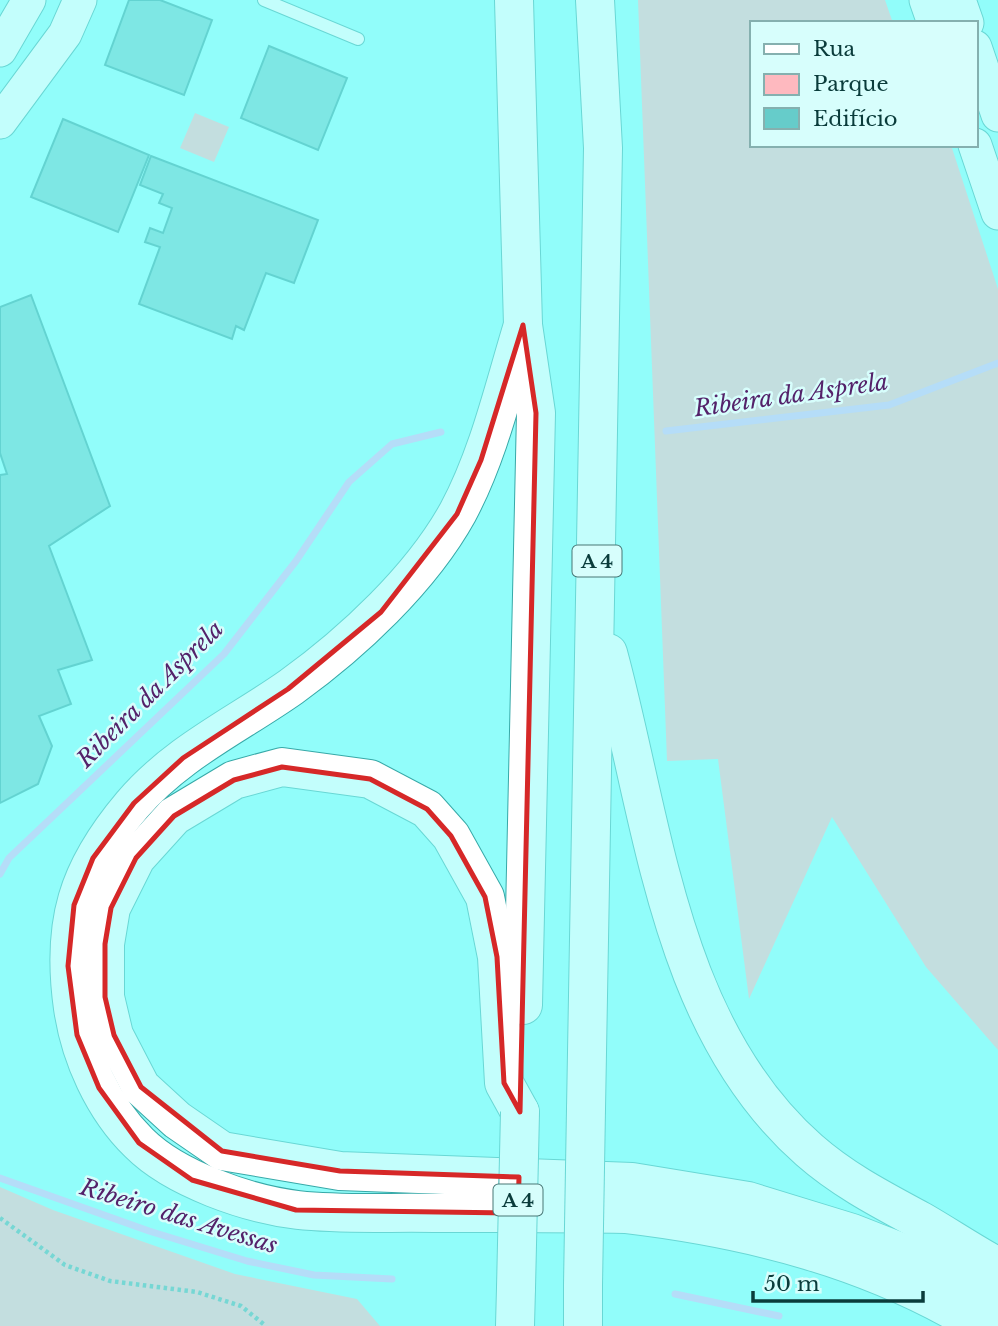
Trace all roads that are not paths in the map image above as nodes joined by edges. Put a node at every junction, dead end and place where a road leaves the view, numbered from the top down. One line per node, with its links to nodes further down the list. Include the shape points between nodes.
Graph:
1 (29, 0): 11 (street)
2 (80, 0): 14 (street, via 65,34)
3 (264, 0): 10 (lane)
4 (514, 0): 17 (highway, A 4)
5 (595, 0): 18 (highway, A 4, via 603,148)
6 (926, 0): 8 (street)
7 (960, 0): 9 (street)
8 (933, 21)
9 (966, 21)
10 (358, 38)
11 (0, 50)
12 (977, 53): 13 (street)
13 (998, 115)
14 (0, 122)
15 (976, 147): 16 (street)
16 (998, 213)
17 (523, 325): 19 (highway, A 4, via 536,412); 24 (highway, via 481,460 457,514 382,612 288,689 239,717 183,758 134,803 93,858 74,905 68,966 77,1035 99,1088 139,1143 192,1180 239,1195 296,1210 625,1214 674,1219 830,1255 880,1274)
18 (596, 611): 20 (highway, via 653,846 711,1019 771,1112 810,1151 863,1190); 23 (highway, A 4, bridge)
19 (520, 1112): 21 (highway, via 504,1083 498,957 485,897 451,836 427,809 370,779 282,767 234,780 174,816 136,858 111,908 105,943 105,997 114,1035 141,1087 177,1120 222,1151 340,1171 632,1182 748,1201 926,1262); 22 (highway, A 4, bridge)
20 (998, 1267)
21 (998, 1302)
22 (515, 1326)
23 (583, 1326)
24 (980, 1326)

